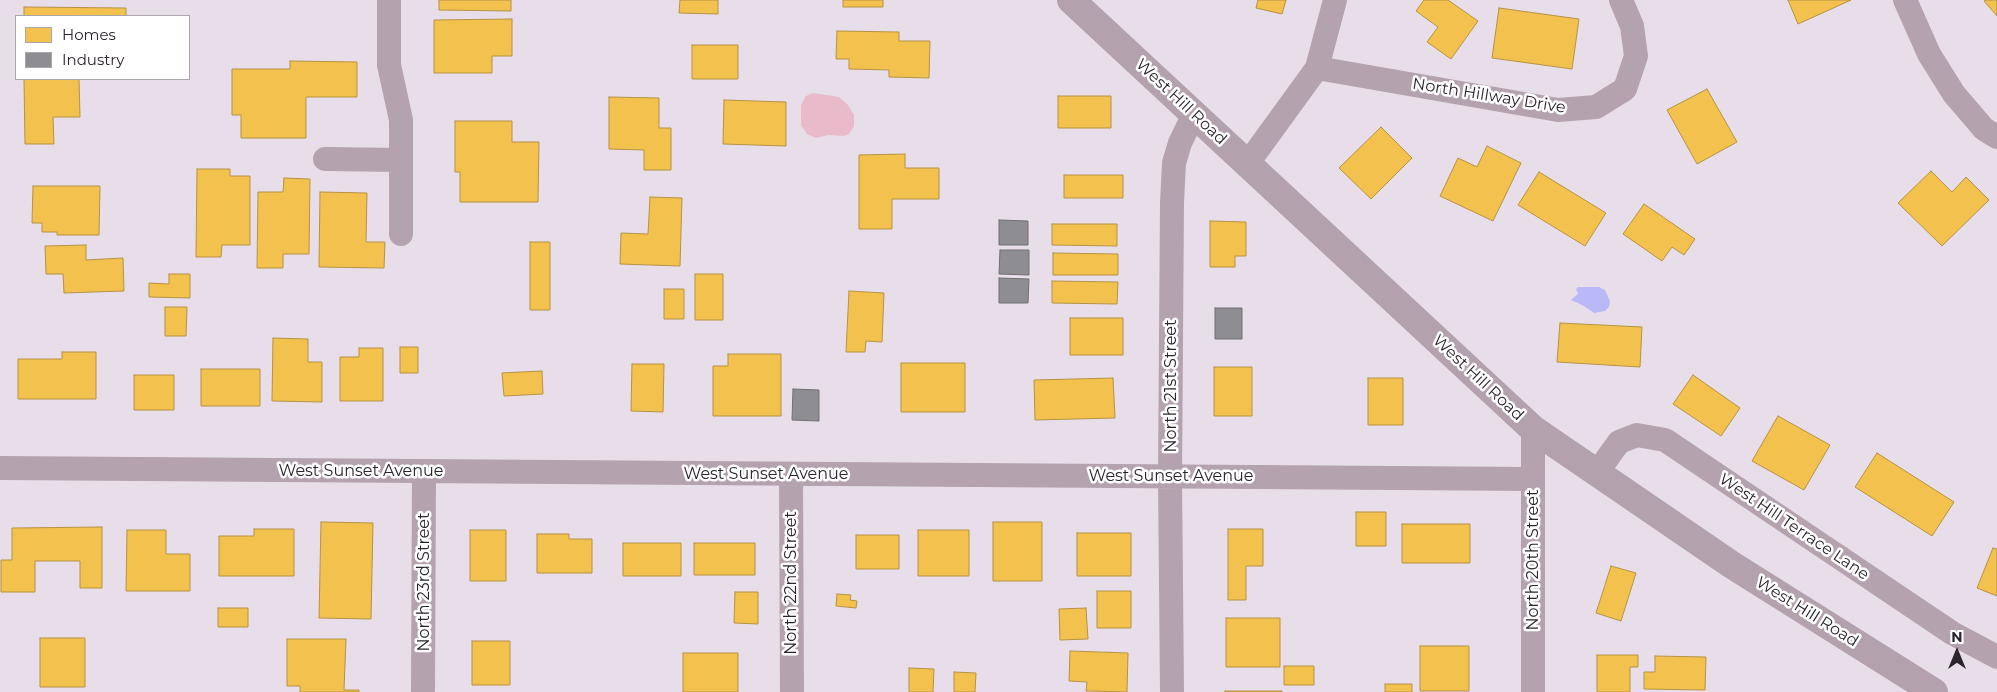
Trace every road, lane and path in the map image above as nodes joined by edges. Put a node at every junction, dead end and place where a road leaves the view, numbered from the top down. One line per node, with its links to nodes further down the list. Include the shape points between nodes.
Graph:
1 (389, 0): 10 (street, via 389,65 401,120)
2 (1071, 0): 7 (street, West Hill Road)
3 (1335, 0): 6 (street)
4 (1621, 0): 6 (street, North Hillway Drive, via 1632,26 1636,56 1625,88 1596,107 1558,110)
5 (1904, 0): 8 (street, via 1929,54 1954,94 1984,129)
6 (1317, 68): 11 (street)
7 (1194, 114): 11 (street, West Hill Road); 18 (street, North 21st Street, via 1174,163)
8 (1997, 137)
9 (325, 159): 10 (street)
10 (401, 160): 12 (street)
11 (1248, 163): 13 (street, West Hill Road)
12 (401, 234)
13 (1532, 429): 17 (street, West Hill Road); 19 (street, North 20th Street)
14 (0, 468): 15 (street, West Sunset Avenue)
15 (424, 472): 16 (street, West Sunset Avenue); 22 (street, North 23rd Street)
16 (790, 474): 18 (street, West Sunset Avenue); 23 (street, North 22nd Street)
17 (1596, 474): 20 (street, West Hill Terrace Lane, via 1619,442 1637,435 1665,440 1952,633); 21 (street, West Hill Road)
18 (1170, 476): 19 (street, West Sunset Avenue); 24 (street, North 21st Street)
19 (1533, 479): 25 (street, North 20th Street)
20 (1997, 657)
21 (1931, 691)
22 (423, 692)
23 (792, 692)
24 (1172, 692)
25 (1533, 692)

